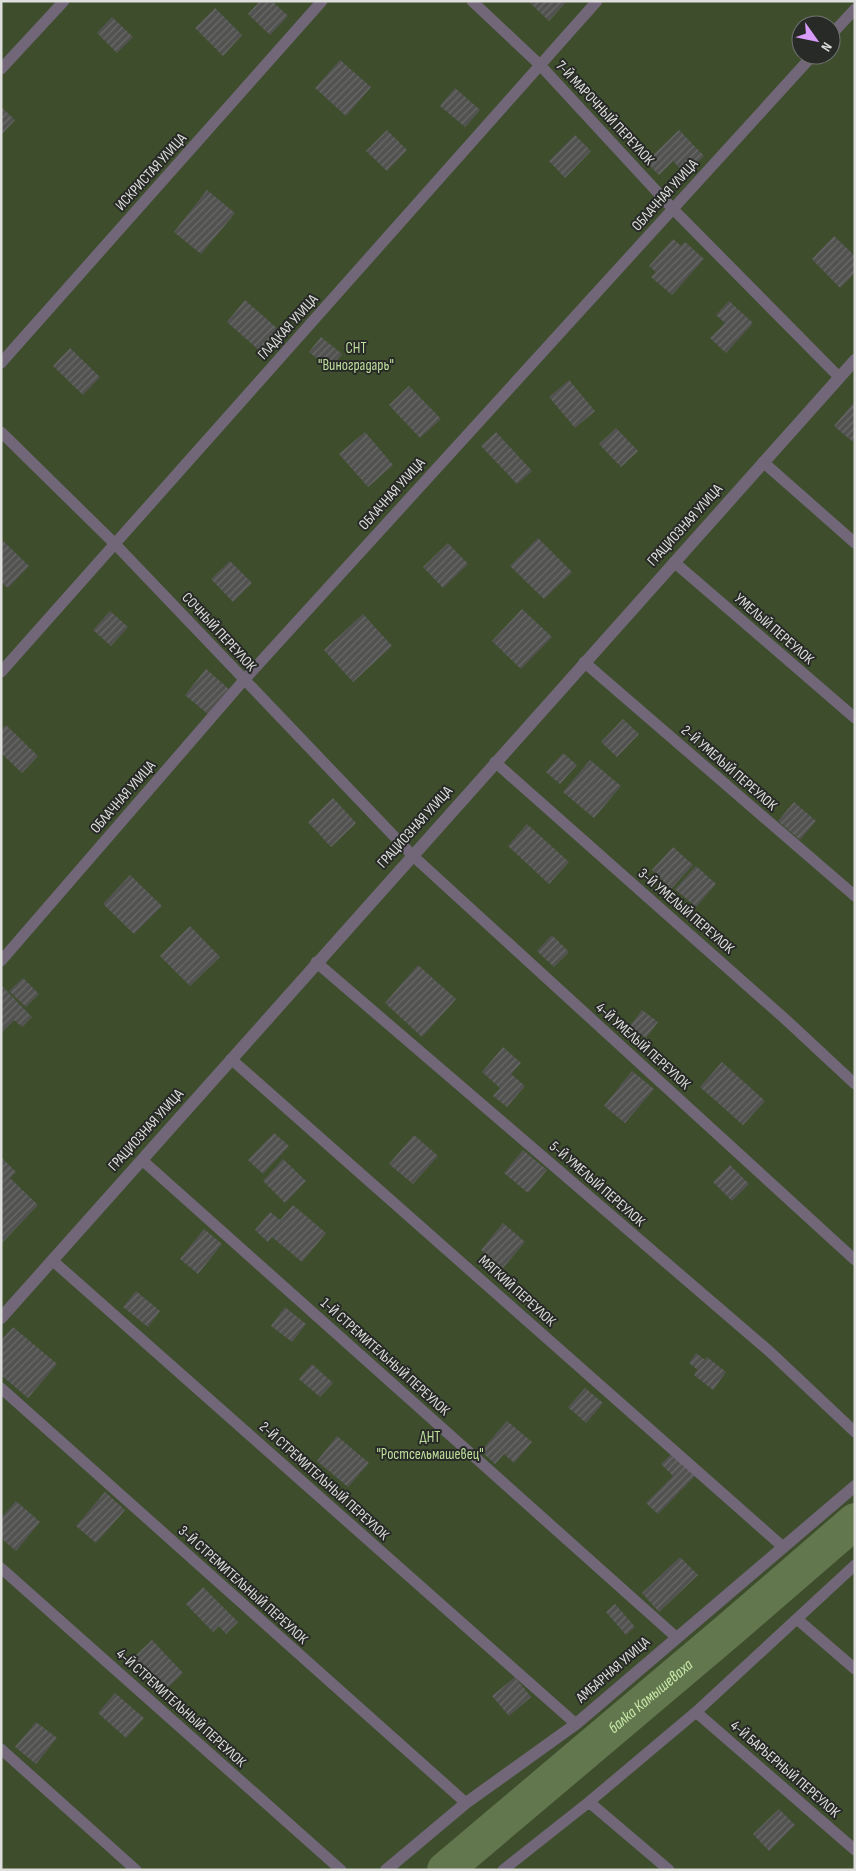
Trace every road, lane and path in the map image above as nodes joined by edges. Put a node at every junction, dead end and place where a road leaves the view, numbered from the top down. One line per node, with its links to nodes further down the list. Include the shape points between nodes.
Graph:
1 (64, 1): 9 (lane)
2 (322, 1): 11 (lane, ИСКРИСТАЯ УЛИЦА)
3 (472, 1): 7 (lane, 7-Й МАРОЧНЫЙ ПЕРЕУЛОК)
4 (597, 1): 7 (lane, ГЛАДКАЯ УЛИЦА)
5 (855, 9): 6 (lane)
6 (841, 24)
7 (540, 65): 10 (lane, 7-Й МАРОЧНЫЙ ПЕРЕУЛОК); 17 (lane, ГЛАДКАЯ УЛИЦА)
8 (804, 65): 10 (lane, ОБЛАЧНАЯ УЛИЦА)
9 (1, 69)
10 (673, 209): 13 (lane, 7-Й МАРОЧНЫЙ ПЕРЕУЛОК); 21 (lane, ОБЛАЧНАЯ УЛИЦА)
11 (1, 363)
12 (853, 365): 13 (street, ГРАЦИОЗНАЯ УЛИЦА)
13 (840, 377): 15 (street, ГРАЦИОЗНАЯ УЛИЦА)
14 (1, 432): 17 (lane, СОЧНЫЙ ПЕРЕУЛОК)
15 (763, 462): 16 (lane); 18 (street, ГРАЦИОЗНАЯ УЛИЦА)
16 (855, 543)
17 (116, 544): 20 (lane, ГЛАДКАЯ УЛИЦА); 21 (lane, СОЧНЫЙ ПЕРЕУЛОК)
18 (674, 562): 19 (street, ГРАЦИОЗНАЯ УЛИЦА); 22 (lane, УМЕЛЫЙ ПЕРЕУЛОК)
19 (584, 662): 23 (street, ГРАЦИОЗНАЯ УЛИЦА); 25 (lane, 2-Й УМЕЛЫЙ ПЕРЕУЛОК)
20 (1, 672)
21 (244, 680): 24 (lane, СОЧНЫЙ ПЕРЕУЛОК); 26 (lane, ОБЛАЧНАЯ УЛИЦА)
22 (855, 718)
23 (495, 762): 24 (street, ГРАЦИОЗНАЯ УЛИЦА); 29 (lane, 3-Й УМЕЛЫЙ ПЕРЕУЛОК)
24 (412, 855): 27 (street, ГРАЦИОЗНАЯ УЛИЦА); 32 (lane, 4-Й УМЕЛЫЙ ПЕРЕУЛОК)
25 (855, 896)
26 (1, 960)
27 (316, 962): 28 (street, ГРАЦИОЗНАЯ УЛИЦА); 35 (lane, 5-Й УМЕЛЫЙ ПЕРЕУЛОК, via 769,1351)
28 (232, 1059): 30 (street, ГРАЦИОЗНАЯ УЛИЦА); 37 (lane, МЯГКИЙ ПЕРЕУЛОК)
29 (855, 1084)
30 (142, 1160): 31 (street, ГРАЦИОЗНАЯ УЛИЦА); 41 (lane, 1-Й СТРЕМИТЕЛЬНЫЙ ПЕРЕУЛОК)
31 (52, 1260): 33 (street, ГРАЦИОЗНАЯ УЛИЦА); 44 (lane, 2-Й СТРЕМИТЕЛЬНЫЙ ПЕРЕУЛОК)
32 (855, 1260)
33 (2, 1314)
34 (1, 1388): 47 (lane, 3-Й СТРЕМИТЕЛЬНЫЙ ПЕРЕУЛОК)
35 (855, 1432)
36 (855, 1486): 37 (street, АМБАРНАЯ УЛИЦА)
37 (782, 1546): 41 (street, АМБАРНАЯ УЛИЦА)
38 (855, 1565): 40 (lane)
39 (1, 1568): 50 (lane, 4-Й СТРЕМИТЕЛЬНЫЙ ПЕРЕУЛОК)
40 (797, 1619): 42 (lane); 43 (lane)
41 (676, 1637): 44 (street, АМБАРНАЯ УЛИЦА)
42 (855, 1669)
43 (696, 1712): 46 (lane); 48 (lane, 4-Й БАРЬЕРНЫЙ ПЕРЕУЛОК)
44 (576, 1724): 47 (street, АМБАРНАЯ УЛИЦА)
45 (1, 1748): 49 (lane)
46 (589, 1802): 52 (lane); 53 (lane)
47 (466, 1804): 51 (street, АМБАРНАЯ УЛИЦА)
48 (855, 1850)
49 (136, 1870)
50 (341, 1870)
51 (386, 1870)
52 (503, 1870)
53 (669, 1870)

